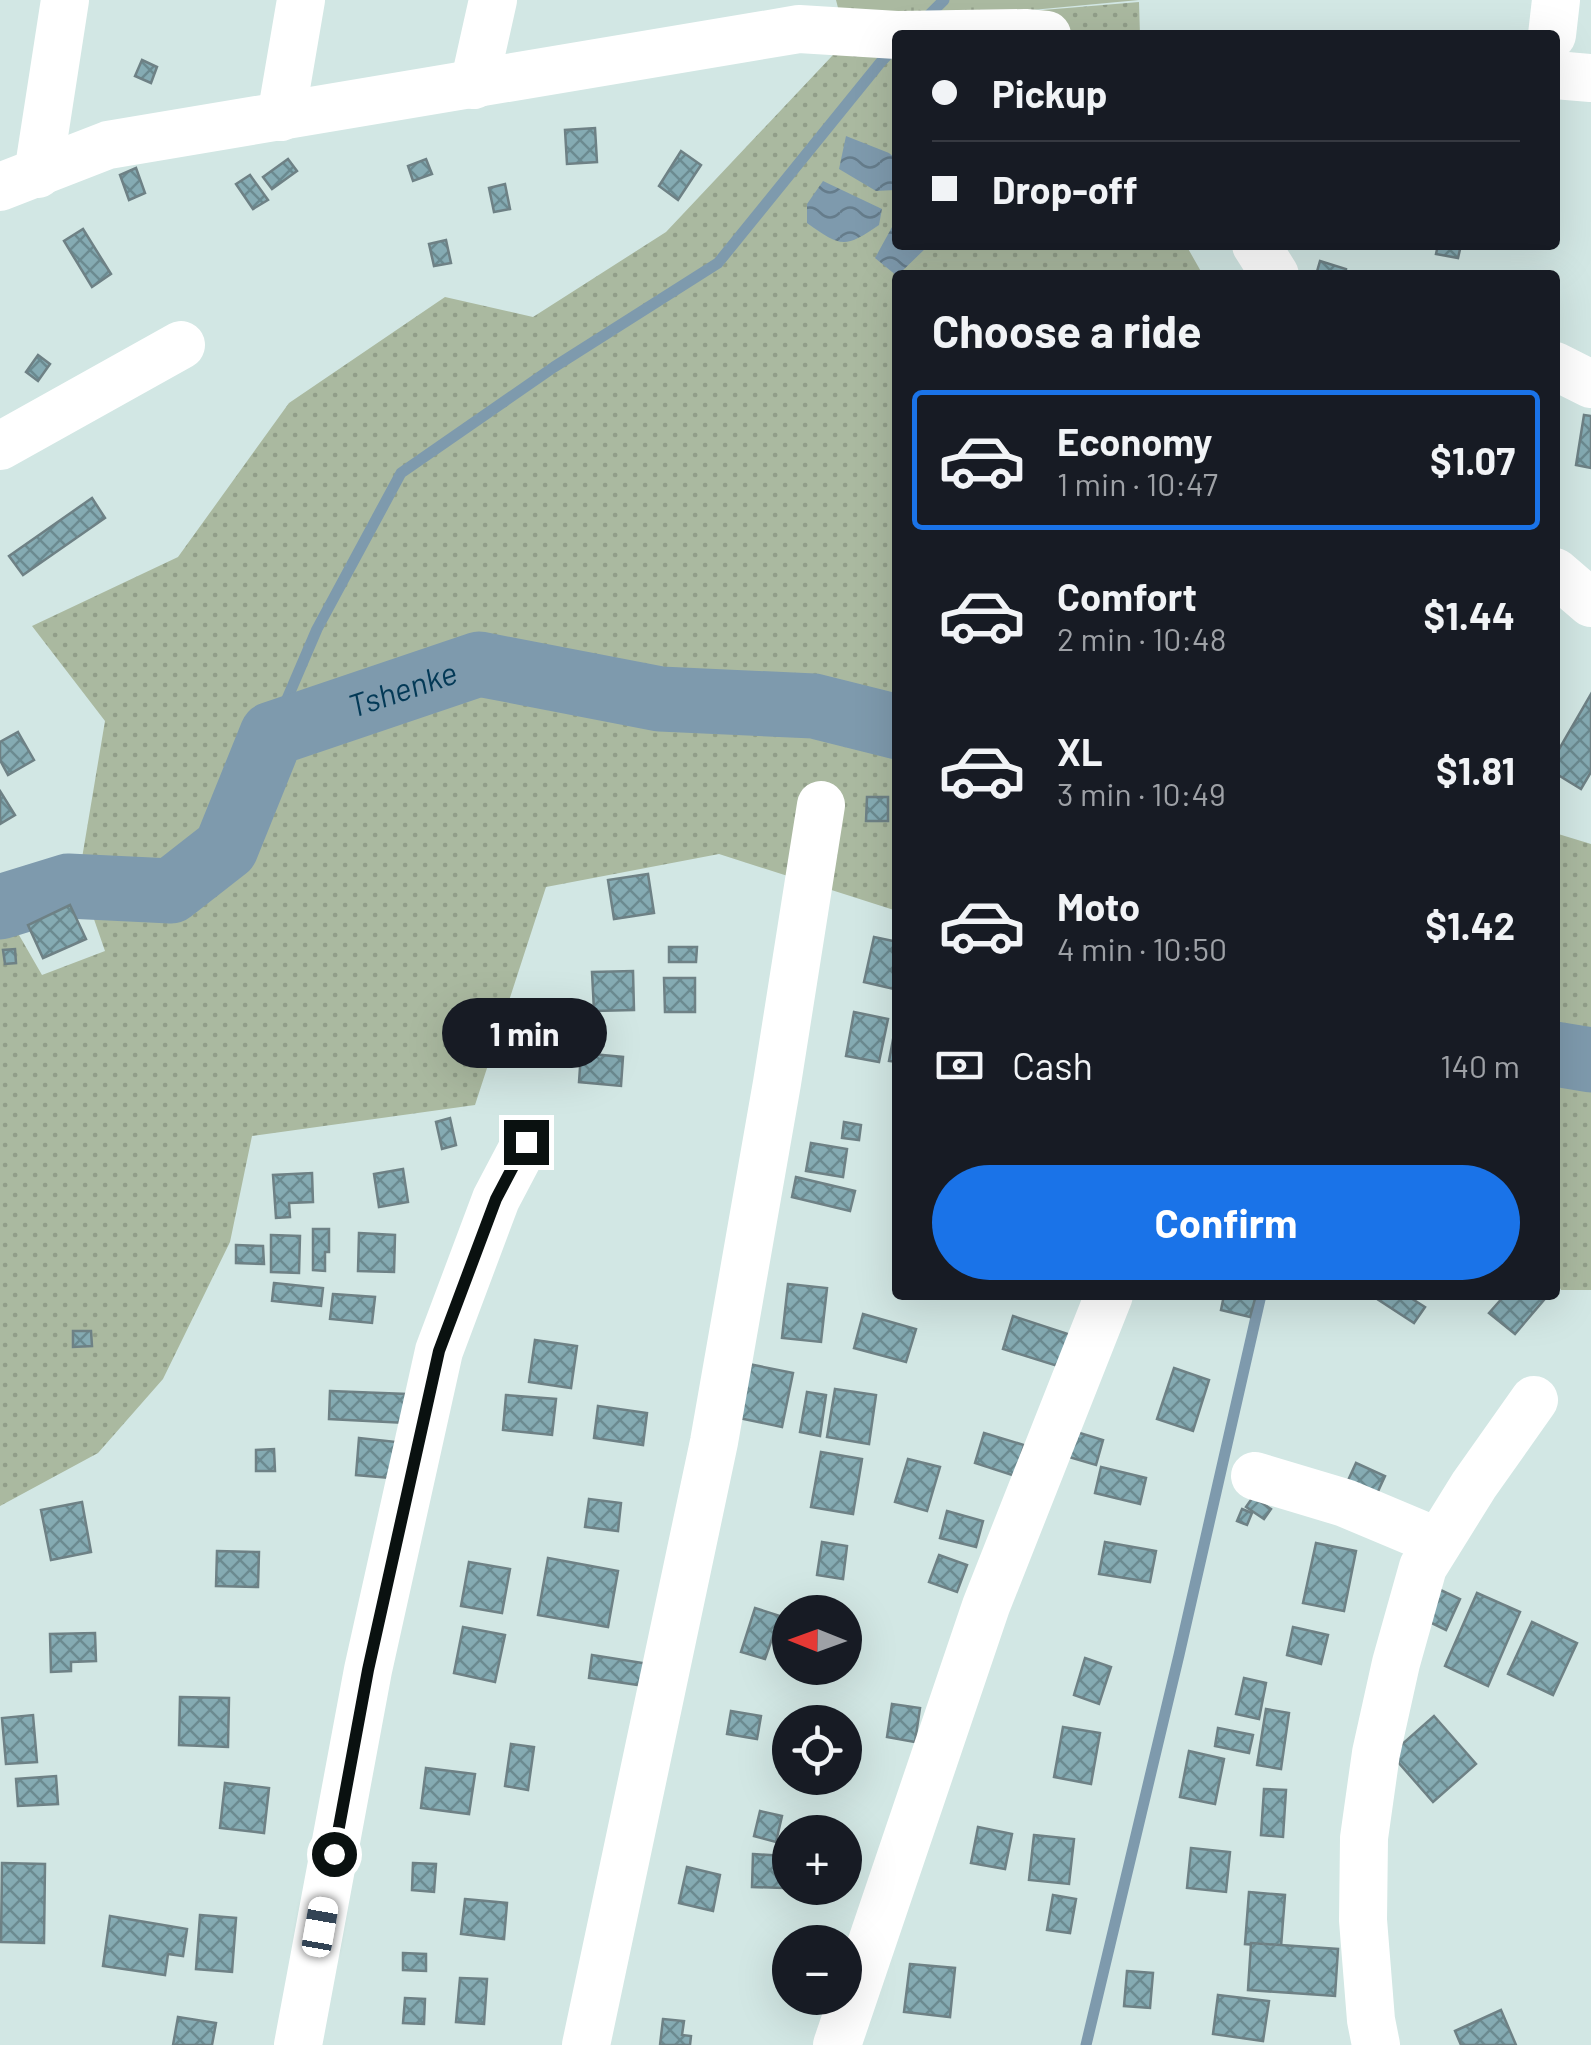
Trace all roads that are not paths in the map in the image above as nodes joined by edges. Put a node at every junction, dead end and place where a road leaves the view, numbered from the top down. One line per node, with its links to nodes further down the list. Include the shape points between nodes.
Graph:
1 (65, 0): 11 (street)
2 (300, 0): 10 (street)
3 (494, 0): 9 (street)
4 (1556, 0): 5 (street)
5 (1553, 30)
6 (892, 34): 9 (street, via 799,29)
7 (1560, 75): 8 (street)
8 (1591, 78)
9 (474, 85): 10 (street)
10 (281, 116): 11 (street, via 108,145)
11 (19, 180)
12 (182, 345): 15 (street)
13 (1560, 368): 14 (street)
14 (1591, 384)
15 (0, 446)
16 (1560, 576): 17 (street)
17 (1591, 604)
18 (822, 806): 25 (street, via 714,1442)
19 (526, 1142): 24 (street, via 496,1199 439,1351 368,1670)
20 (1107, 1300): 26 (street, via 986,1606)
21 (1534, 1400): 23 (street)
22 (1255, 1476): 23 (street, via 1345,1503)
23 (1438, 1542): 27 (street, via 1423,1567 1396,1663 1364,1838 1363,1920)
24 (298, 2045)
25 (586, 2045)
26 (837, 2045)
27 (1376, 2045)

